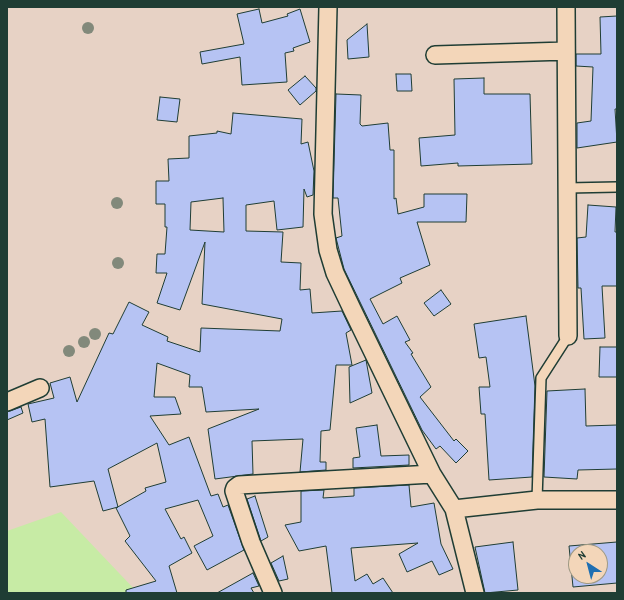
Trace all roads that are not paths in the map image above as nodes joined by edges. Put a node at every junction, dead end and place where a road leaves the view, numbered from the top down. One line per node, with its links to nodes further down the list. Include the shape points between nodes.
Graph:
1 (328, 7): 10 (street, via 323,214 328,250 338,280)
2 (566, 7): 3 (street)
3 (566, 51): 4 (street); 6 (street)
4 (435, 55)
5 (617, 187): 6 (lane)
6 (567, 188): 7 (street)
7 (568, 336): 11 (lane, via 541,378)
8 (40, 388): 9 (street)
9 (7, 402)
10 (432, 474): 13 (street); 14 (street, via 239,485 235,488 251,542)
11 (537, 500): 12 (street); 13 (street)
12 (617, 500)
13 (454, 509): 15 (street)
14 (274, 593)
15 (475, 593)

